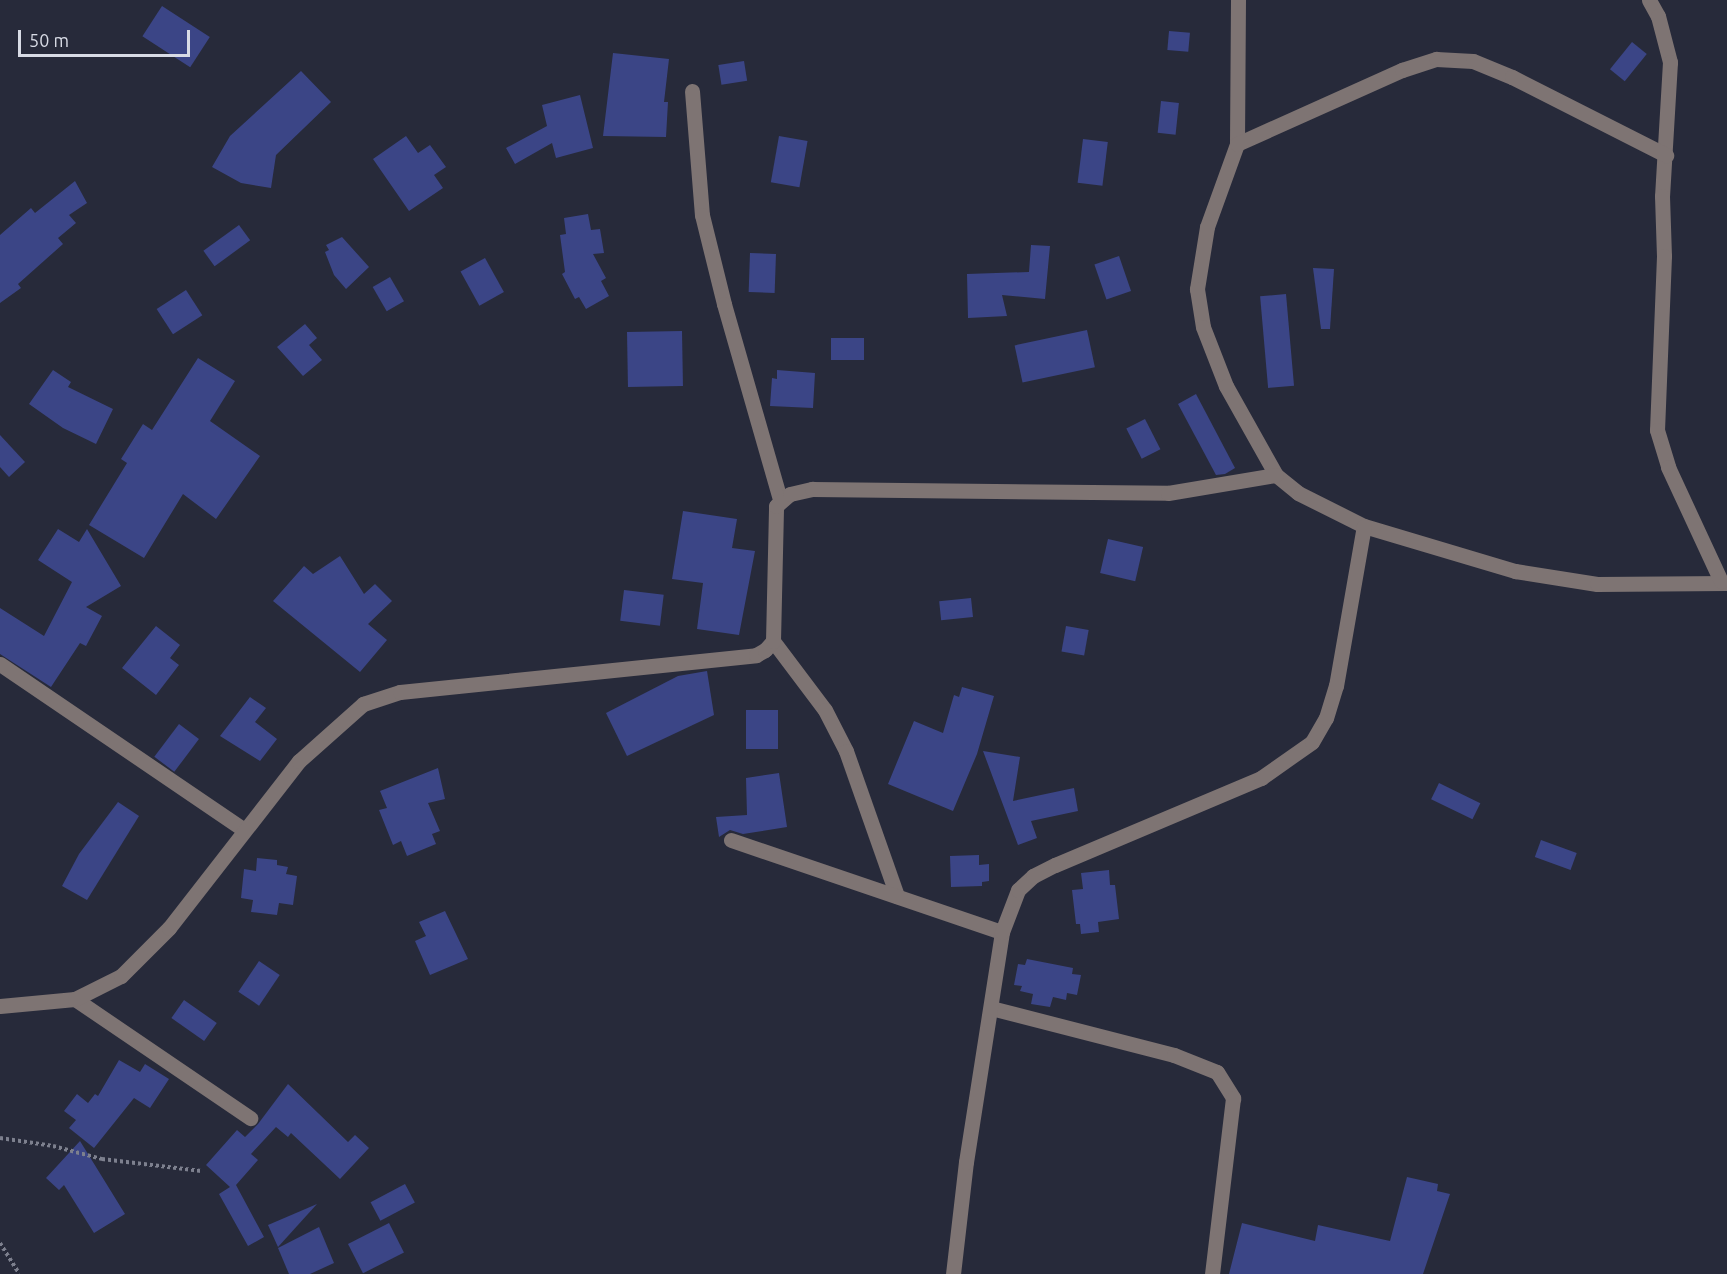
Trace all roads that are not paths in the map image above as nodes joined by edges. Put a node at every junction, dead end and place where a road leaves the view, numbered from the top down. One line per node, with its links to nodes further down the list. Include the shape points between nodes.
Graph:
1 (1238, 0): 4 (street)
2 (1649, 0): 5 (street, via 1658,16 1670,62)
3 (692, 91): 7 (street, via 702,215)
4 (1237, 144): 5 (street, via 1402,70 1436,59 1473,61 1512,77); 6 (street, via 1207,227 1197,289 1203,327 1222,377)
5 (1666, 155): 9 (street, via 1657,430 1668,467)
6 (1276, 475): 7 (street, via 1168,493 812,489); 8 (street, via 1298,493)
7 (780, 499): 10 (street, via 774,520)
8 (1364, 526): 9 (street, via 1552,579 1597,584); 15 (street, via 1336,686 1326,718 1312,742 1261,778 1033,876 1018,890)
9 (1724, 582)
10 (773, 641): 12 (street, via 756,654 400,692 363,704 299,761); 14 (street, via 825,710 846,751)
11 (0, 664): 12 (street)
12 (243, 829): 16 (street, via 145,953 121,976)
13 (731, 840): 14 (street)
14 (897, 896): 15 (street)
15 (1002, 932): 18 (street)
16 (75, 999): 17 (street); 19 (street)
17 (0, 1006)
18 (991, 1008): 20 (street); 21 (street, via 1174,1055 1217,1072 1228,1085 1233,1118)
19 (250, 1118)
20 (953, 1274)
21 (1212, 1274)

